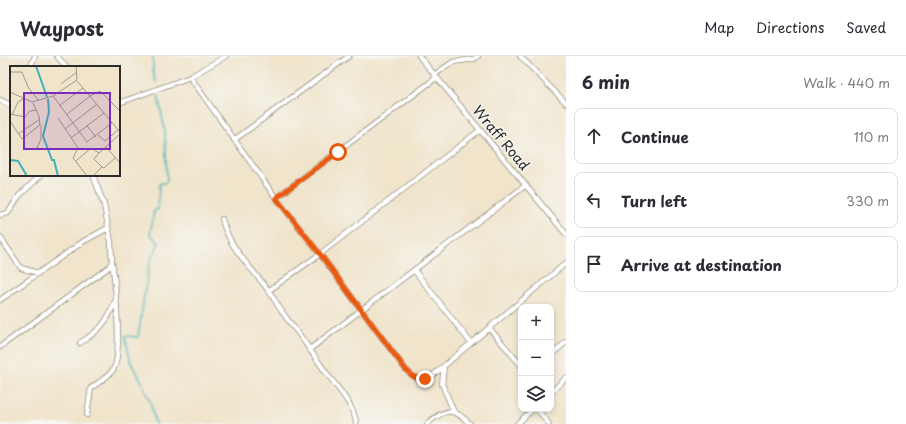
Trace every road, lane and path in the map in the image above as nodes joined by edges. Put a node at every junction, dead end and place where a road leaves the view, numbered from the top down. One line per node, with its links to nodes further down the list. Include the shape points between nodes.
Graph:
1 (35, 56): 8 (street)
2 (57, 56): 9 (street)
3 (226, 56): 11 (street)
4 (349, 56): 17 (street)
5 (418, 56): 10 (street, Wraff Road)
6 (478, 56): 10 (street, via 450,63)
7 (520, 56): 14 (street)
8 (30, 66)
9 (65, 66)
10 (435, 76): 16 (street, Wraff Road); 21 (street)
11 (190, 77): 13 (street); 17 (street)
12 (0, 100): 15 (street)
13 (120, 103)
14 (566, 103)
15 (10, 105)
16 (480, 130): 20 (street, Wraff Road); 27 (street)
17 (234, 140): 21 (street)
18 (40, 176): 22 (street, via 19,196 6,214)
19 (93, 176): 24 (street, via 104,205)
20 (526, 185): 25 (street, Wraff Road); 30 (street)
21 (276, 198): 27 (street)
22 (0, 215)
23 (222, 219): 32 (street, via 231,243)
24 (108, 228): 28 (street); 31 (street, via 84,241)
25 (566, 234)
26 (0, 237): 31 (street, via 21,268)
27 (320, 254): 32 (street); 35 (street)
28 (112, 262): 33 (street); 40 (street, via 109,267)
29 (566, 263): 36 (street)
30 (414, 270): 35 (street); 37 (street)
31 (38, 273): 34 (street)
32 (268, 291): 41 (street)
33 (116, 298): 39 (street, via 106,321); 52 (street, via 118,330 115,363 113,370 91,388)
34 (0, 300)
35 (361, 311): 41 (street); 44 (street, via 414,377 425,379)
36 (489, 328): 37 (street); 43 (street)
37 (471, 342): 44 (street)
38 (566, 342): 42 (street)
39 (80, 343)
40 (0, 347)
41 (310, 349): 53 (street, via 352,409)
42 (554, 352)
43 (518, 362)
44 (444, 366): 47 (street, via 442,384)
45 (566, 378): 46 (street)
46 (554, 389)
47 (450, 403): 48 (street); 49 (street)
48 (445, 412): 49 (street); 54 (street)
49 (454, 412): 55 (street)
50 (530, 412): 56 (street)
51 (539, 412): 57 (street)
52 (87, 415)
53 (356, 424)
54 (427, 424)
55 (470, 424)
56 (517, 424)
57 (549, 424)

